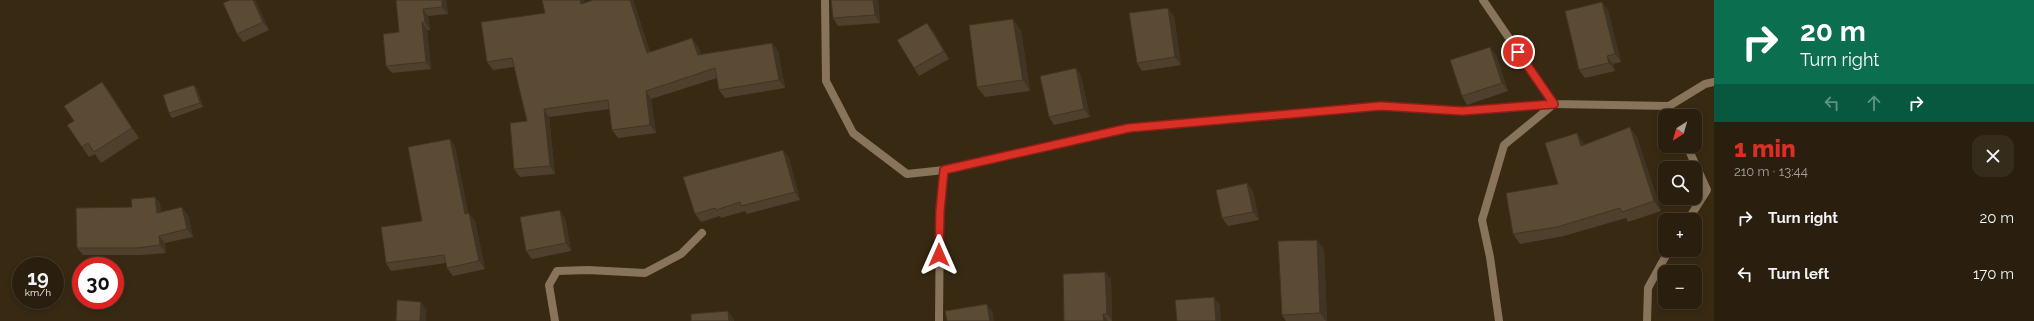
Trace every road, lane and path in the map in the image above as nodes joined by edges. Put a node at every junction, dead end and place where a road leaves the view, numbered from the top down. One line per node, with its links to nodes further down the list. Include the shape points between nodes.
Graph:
1 (825, 0): 8 (street, via 826,81 852,133 907,174)
2 (1483, 0): 4 (street)
3 (1714, 82): 5 (street, via 1705,84)
4 (1554, 104): 5 (street); 8 (street, via 1462,111 1381,106 1129,128); 14 (street, via 1504,145 1482,220)
5 (1669, 106): 6 (street)
6 (1670, 109)
7 (1690, 153): 9 (street, via 1707,190)
8 (944, 170): 13 (street, via 940,211)
9 (1692, 213)
10 (702, 234): 12 (street, via 681,254 645,273 557,271 548,285)
11 (1665, 257): 15 (street, via 1648,288)
12 (555, 321)
13 (940, 321)
14 (1499, 321)
15 (1647, 321)

